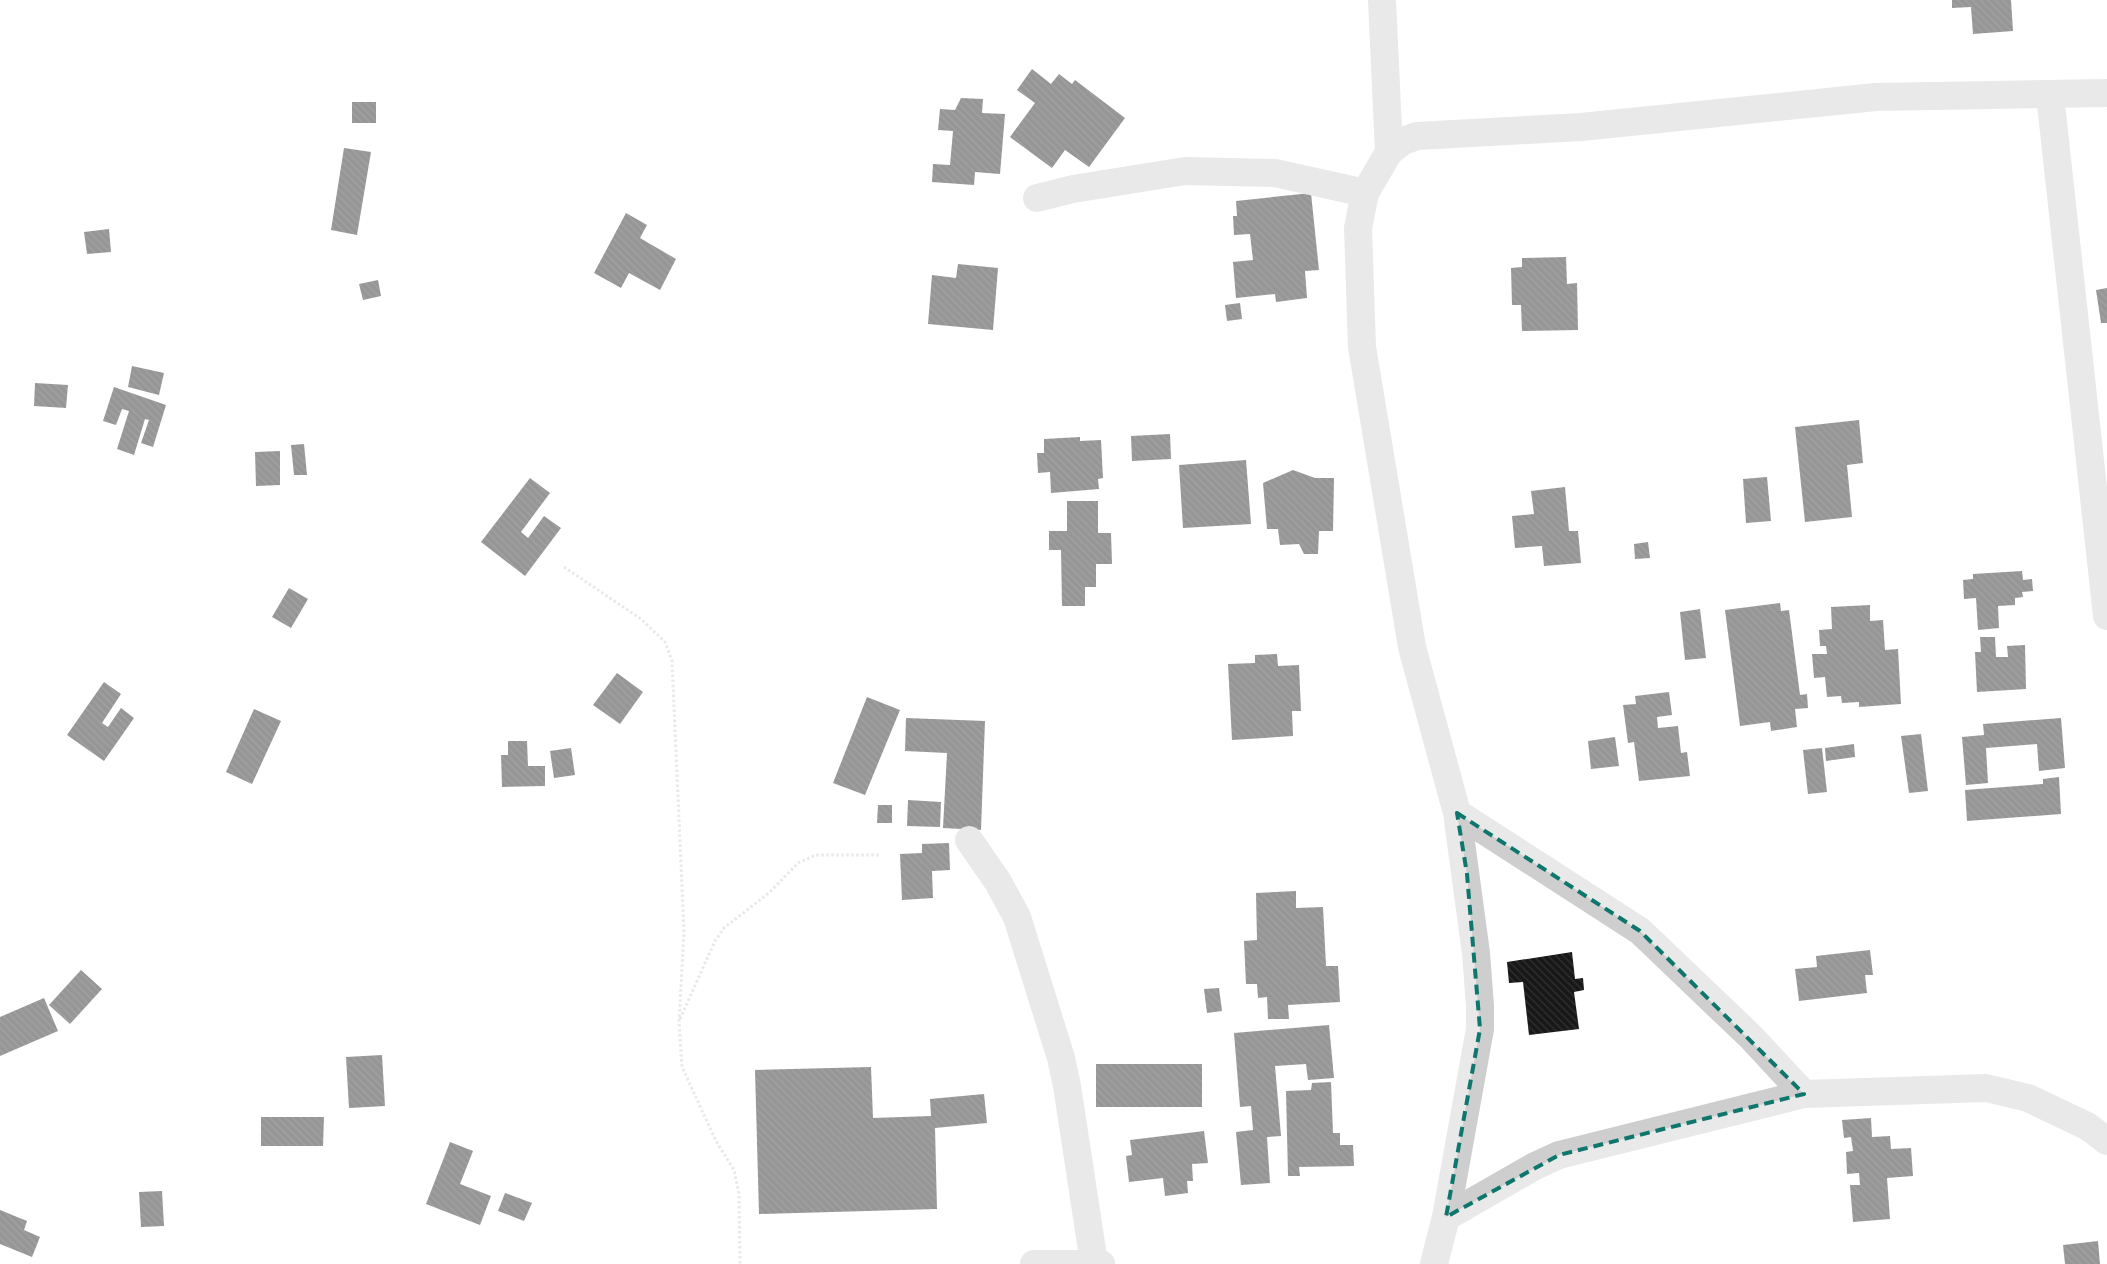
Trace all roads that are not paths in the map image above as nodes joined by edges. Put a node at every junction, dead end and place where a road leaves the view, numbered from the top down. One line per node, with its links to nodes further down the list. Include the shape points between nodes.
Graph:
1 (1382, 0): 4 (street)
2 (2107, 93): 3 (street)
3 (2050, 95): 4 (street, via 1876,97 1581,127 1417,136 1403,141); 7 (street)
4 (1389, 152): 5 (street)
5 (1365, 193): 6 (street, via 1275,173 1185,172 1073,189); 8 (street, via 1358,228 1362,347 1412,647)
6 (1037, 198)
7 (2107, 616)
8 (1457, 813): 10 (street, via 1640,931 1751,1037); 12 (street, via 1476,953 1480,1029)
9 (968, 840): 14 (street, via 998,882 1017,917 1061,1058)
10 (1804, 1094): 11 (street, via 1986,1088 2028,1098 2087,1126); 12 (street, via 1559,1156 1534,1166)
11 (2107, 1141)
12 (1446, 1217): 15 (street)
13 (1034, 1264): 14 (street)
14 (1098, 1264)
15 (1434, 1264)

